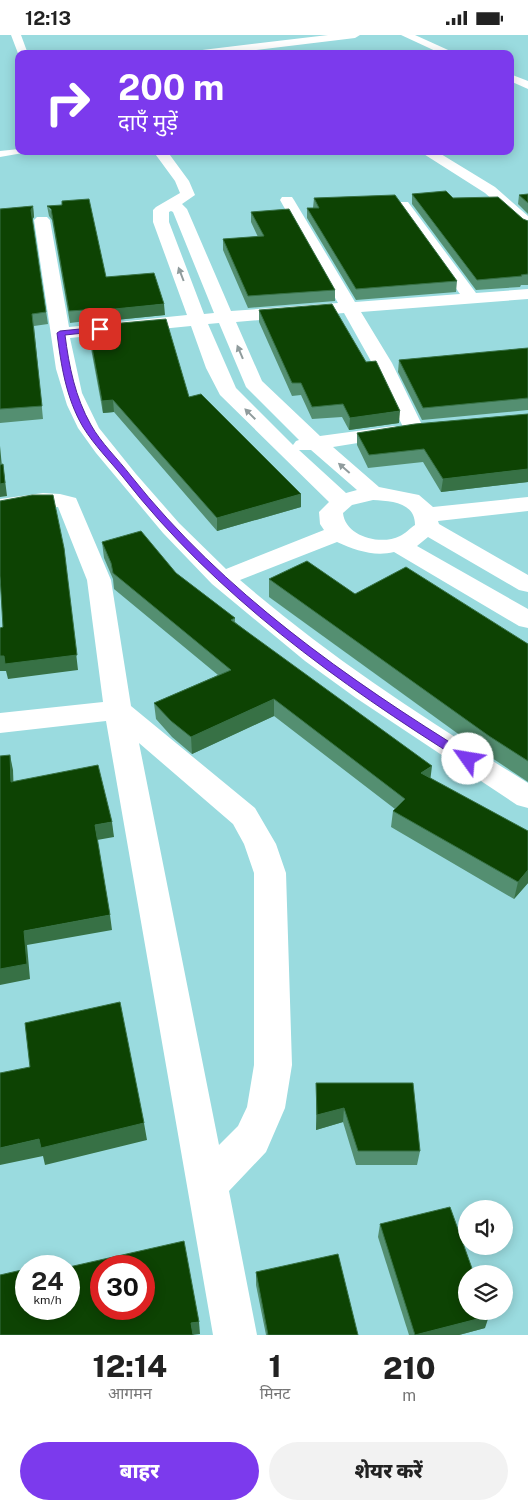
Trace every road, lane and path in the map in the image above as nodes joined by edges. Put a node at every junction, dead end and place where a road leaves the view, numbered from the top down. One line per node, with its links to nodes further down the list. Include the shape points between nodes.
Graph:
1 (16, 35): 5 (street)
2 (356, 35): 4 (street)
3 (406, 35): 8 (street)
4 (253, 46): 6 (street); 7 (street)
5 (22, 50)
6 (224, 50)
7 (260, 50)
8 (442, 50)
9 (514, 79): 10 (street)
10 (528, 85)
11 (15, 152): 12 (lane)
12 (0, 154)
13 (163, 155): 16 (street, via 187,189 188,195)
14 (433, 155): 19 (street, via 490,190)
15 (287, 200): 22 (street)
16 (172, 205): 23 (street, via 179,209); 24 (street, one-way to 16, via 161,221 161,210)
17 (403, 205): 21 (street)
18 (42, 220): 25 (street)
19 (528, 224)
20 (528, 294): 21 (street)
21 (472, 299): 22 (street)
22 (351, 308): 23 (street); 26 (street, via 392,362 423,428)
23 (226, 317): 24 (street); 26 (street, one-way to 23, via 253,383)
24 (199, 320): 25 (street); 27 (street, one-way to 24, via 227,391)
25 (60, 333): 35 (street, via 72,393 87,426 147,502)
26 (314, 443): 27 (street); 28 (street, one-way to 26)
27 (284, 449): 29 (street)
28 (373, 493): 29 (street); 32 (street, via 407,499 420,506)
29 (341, 501): 33 (street, via 329,516)
30 (528, 505): 32 (street)
31 (0, 506): 38 (street, via 53,500 68,503 99,580)
32 (426, 521): 34 (street, via 418,538); 36 (street)
33 (337, 533): 34 (street, via 354,542 376,547); 35 (street)
34 (399, 545): 37 (street)
35 (221, 579): 40 (street, via 293,640 423,731)
36 (528, 585)
37 (528, 620)
38 (118, 710): 39 (street); 41 (street); 41 (street, via 244,816 260,844 270,873 273,1065 266,1108 252,1139)
39 (0, 723)
40 (528, 797)
41 (206, 1185): 42 (street)
42 (235, 1335)

